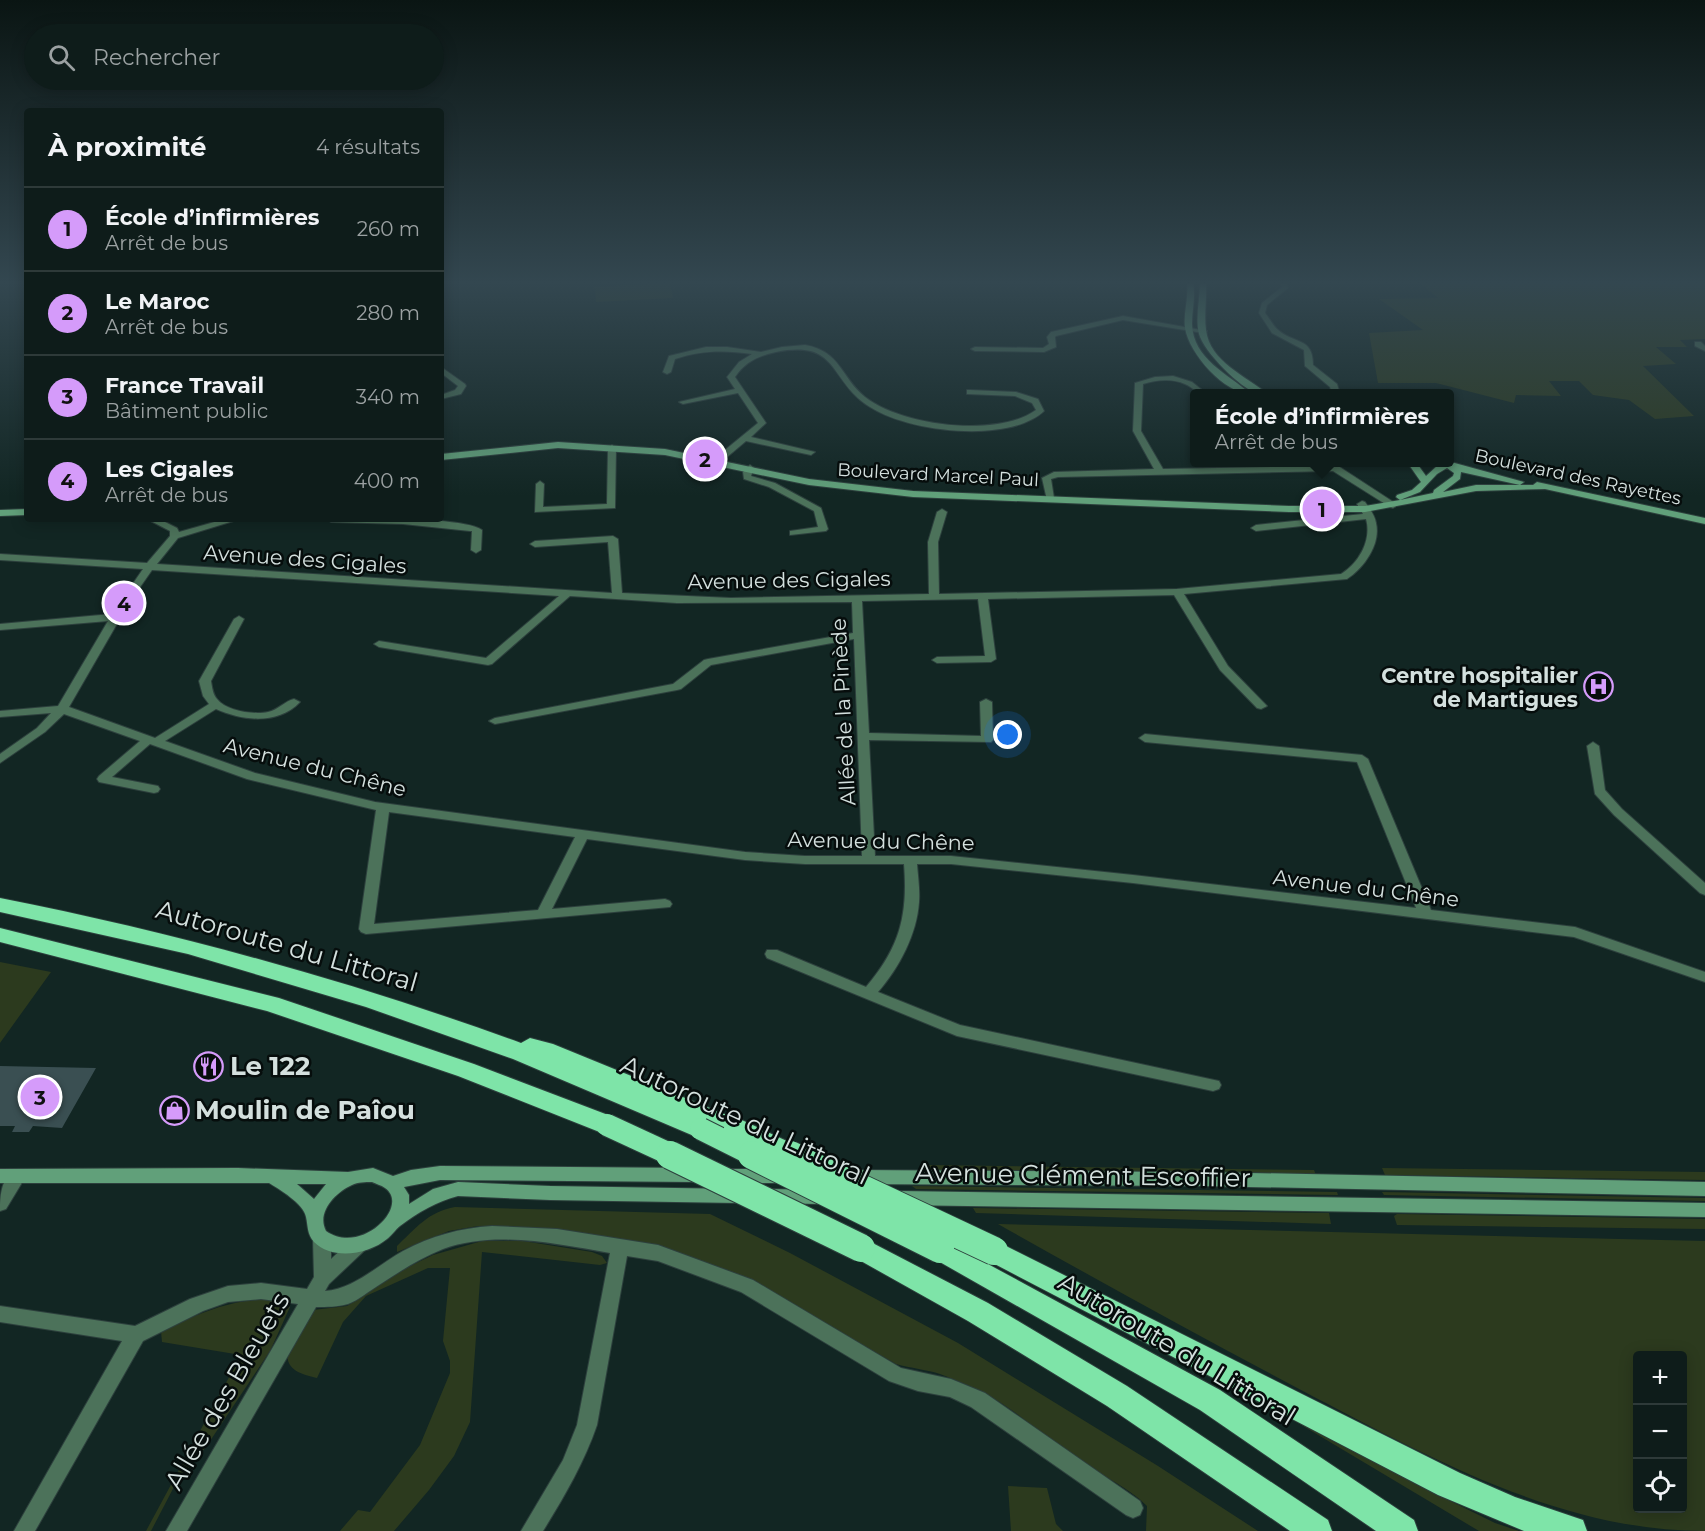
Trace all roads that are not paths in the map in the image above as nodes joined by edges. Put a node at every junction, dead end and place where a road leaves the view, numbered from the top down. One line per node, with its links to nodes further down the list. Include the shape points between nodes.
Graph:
1 (684, 353): 9 (street, via 672,358)
2 (759, 353): 7 (street)
3 (823, 353): 15 (street, via 861,398 903,419 941,426 988,427 1024,422 1040,411 1035,401 1016,394)
4 (1199, 353): 11 (main road, via 1215,371)
5 (1214, 353): 12 (main road)
6 (1309, 353): 13 (street, via 1309,366)
7 (763, 354): 14 (street, via 742,362 731,376)
8 (444, 371): 16 (street, via 462,386 458,392)
9 (668, 372)
10 (1200, 389): 30 (street, via 1188,381 1168,378 1139,383 1137,431)
11 (1241, 389)
12 (1258, 389)
13 (1334, 389)
14 (740, 390): 17 (street); 18 (street, via 762,423)
15 (970, 392)
16 (444, 396)
17 (683, 402)
18 (745, 438): 20 (street); 22 (street)
19 (612, 448): 21 (main road, Boulevard Marcel Paul, via 546,445); 22 (main road, Boulevard Marcel Paul); 32 (street, via 612,506 538,510)
20 (811, 452)
21 (444, 457)
22 (717, 461): 28 (main road, Boulevard Marcel Paul)
23 (1454, 466): 41 (main road, Boulevard des Rayettes)
24 (1454, 466): 33 (main road, Boulevard des Rayettes)
25 (1415, 467): 31 (main road)
26 (1442, 467): 31 (main road, Boulevard Marcel Paul, via 1435,469)
27 (1451, 467): 34 (main road, Boulevard Marcel Paul, via 1457,477)
28 (750, 468): 35 (main road, Boulevard Marcel Paul, via 809,482 870,490 980,498); 47 (street, via 747,477 772,485 818,510 823,529)
29 (1335, 468): 30 (street); 36 (street)
30 (1160, 472): 35 (street, via 1049,476 1046,478)
31 (1425, 481): 36 (main road, Boulevard Marcel Paul, via 1414,493)
32 (540, 484)
33 (1544, 487): 34 (main road, Boulevard Marcel Paul, via 1476,488); 42 (main road, Boulevard des Rayettes)
34 (1428, 497): 36 (main road, Boulevard Marcel Paul)
35 (1050, 498): 37 (main road, Boulevard Marcel Paul)
36 (1390, 503): 37 (main road, Boulevard Marcel Paul)
37 (1365, 510): 46 (street); 53 (street, Avenue des Cigales, via 1372,523 1369,542 1358,567 1344,577)
38 (24, 512): 40 (main road)
39 (942, 512): 55 (street, via 933,542)
40 (0, 513)
41 (1705, 514)
42 (1705, 521)
43 (158, 522): 48 (street, via 174,530)
44 (224, 522): 48 (street)
45 (413, 522): 50 (street, via 477,530)
46 (1256, 528)
47 (793, 533)
48 (175, 536): 52 (street)
49 (535, 544): 57 (street, via 613,539)
50 (476, 550)
51 (0, 557): 52 (street, Avenue des Cigales)
52 (149, 567): 54 (street, Avenue des Cigales); 59 (street)
53 (1177, 592): 56 (street, Avenue des Cigales); 68 (street, via 1224,668)
54 (568, 593): 57 (street, Avenue des Cigales); 63 (street, via 488,662)
55 (934, 595): 56 (street, Avenue des Cigales); 58 (street, Avenue des Cigales)
56 (982, 595): 64 (street, via 991,659)
57 (618, 596): 58 (street, Avenue des Cigales, via 732,601)
58 (857, 598): 62 (street, Allée de la Pinède)
59 (116, 617): 61 (street); 69 (street)
60 (239, 619): 67 (street, via 205,681)
61 (0, 627)
62 (858, 635): 71 (street, via 708,662 677,687); 72 (street, Allée de la Pinède)
63 (379, 644)
64 (937, 660)
65 (294, 702): 67 (street, via 262,717)
66 (986, 702): 72 (street, via 987,740)
67 (215, 705): 74 (street)
68 (1261, 706)
69 (62, 709): 70 (street); 74 (street, Avenue du Chêne); 76 (street, via 41,730)
70 (0, 714)
71 (495, 721)
72 (864, 736): 80 (street, Allée de la Pinède)
73 (1144, 738): 86 (street, via 1362,759)
74 (152, 741): 77 (street, via 103,779); 78 (street, Avenue du Chêne, via 251,777)
75 (1593, 746): 82 (street, via 1599,791)
76 (0, 759)
77 (154, 789)
78 (383, 807): 79 (street, Avenue du Chêne); 85 (street, via 366,929)
79 (583, 834): 80 (street, Avenue du Chêne, via 745,856); 85 (street)
80 (869, 860): 81 (street, Avenue du Chêne)
81 (910, 860): 86 (street, Avenue du Chêne, via 951,860 1133,879); 90 (street, via 912,906 902,940)
82 (1705, 890)
83 (665, 904): 85 (street)
84 (0, 905): 91 (highway, Autoroute du Littoral, via 193,948)
85 (542, 915)
86 (1426, 915): 89 (street, Avenue du Chêne, via 1575,932)
87 (0, 935): 114 (highway, bridge, via 272,1004 466,1070 607,1125 861,1248 978,1312 1117,1396)
88 (772, 954): 90 (street)
89 (1705, 977)
90 (869, 993): 92 (street, via 957,1030)
91 (424, 1019): 115 (highway, Autoroute du Littoral, bridge, via 497,1043 701,1129 940,1249 1210,1400); 116 (highway, bridge, via 553,1053 735,1129 994,1251 1449,1484)
92 (1213, 1085)
93 (0, 1176): 94 (main road)
94 (18, 1176): 95 (main road); 99 (street)
95 (273, 1178): 96 (main road, via 303,1175); 101 (main road, via 294,1189)
96 (347, 1179): 97 (main road, via 373,1175); 101 (main road, via 326,1194)
97 (394, 1183): 98 (main road, Avenue Clément Escoffier, via 411,1177 471,1172 1202,1179); 102 (main road, via 402,1198)
98 (1705, 1189)
99 (0, 1204)
100 (1705, 1210): 102 (main road, Avenue Clément Escoffier, via 550,1193 473,1188 439,1194)
101 (315, 1214): 103 (main road, via 314,1223)
102 (396, 1220): 104 (main road, via 380,1235)
103 (322, 1239): 104 (main road, via 345,1247); 106 (street, Allée des Bleuets)
104 (359, 1245): 106 (street, Allée des Bleuets)
105 (620, 1247): 107 (street, via 565,1237 481,1234 423,1249 347,1296); 110 (street, via 658,1253 747,1286 896,1375 951,1388 978,1400); 113 (street, via 588,1425 570,1471)
106 (323, 1278): 107 (street, Allée des Bleuets)
107 (312, 1299): 109 (street, via 260,1291 231,1293); 112 (street, Allée des Bleuets)
108 (0, 1314): 109 (street)
109 (136, 1335): 111 (street)
110 (1133, 1508)
111 (24, 1531)
112 (176, 1531)
113 (531, 1531)
114 (1317, 1531)
115 (1403, 1531)
116 (1572, 1531)

